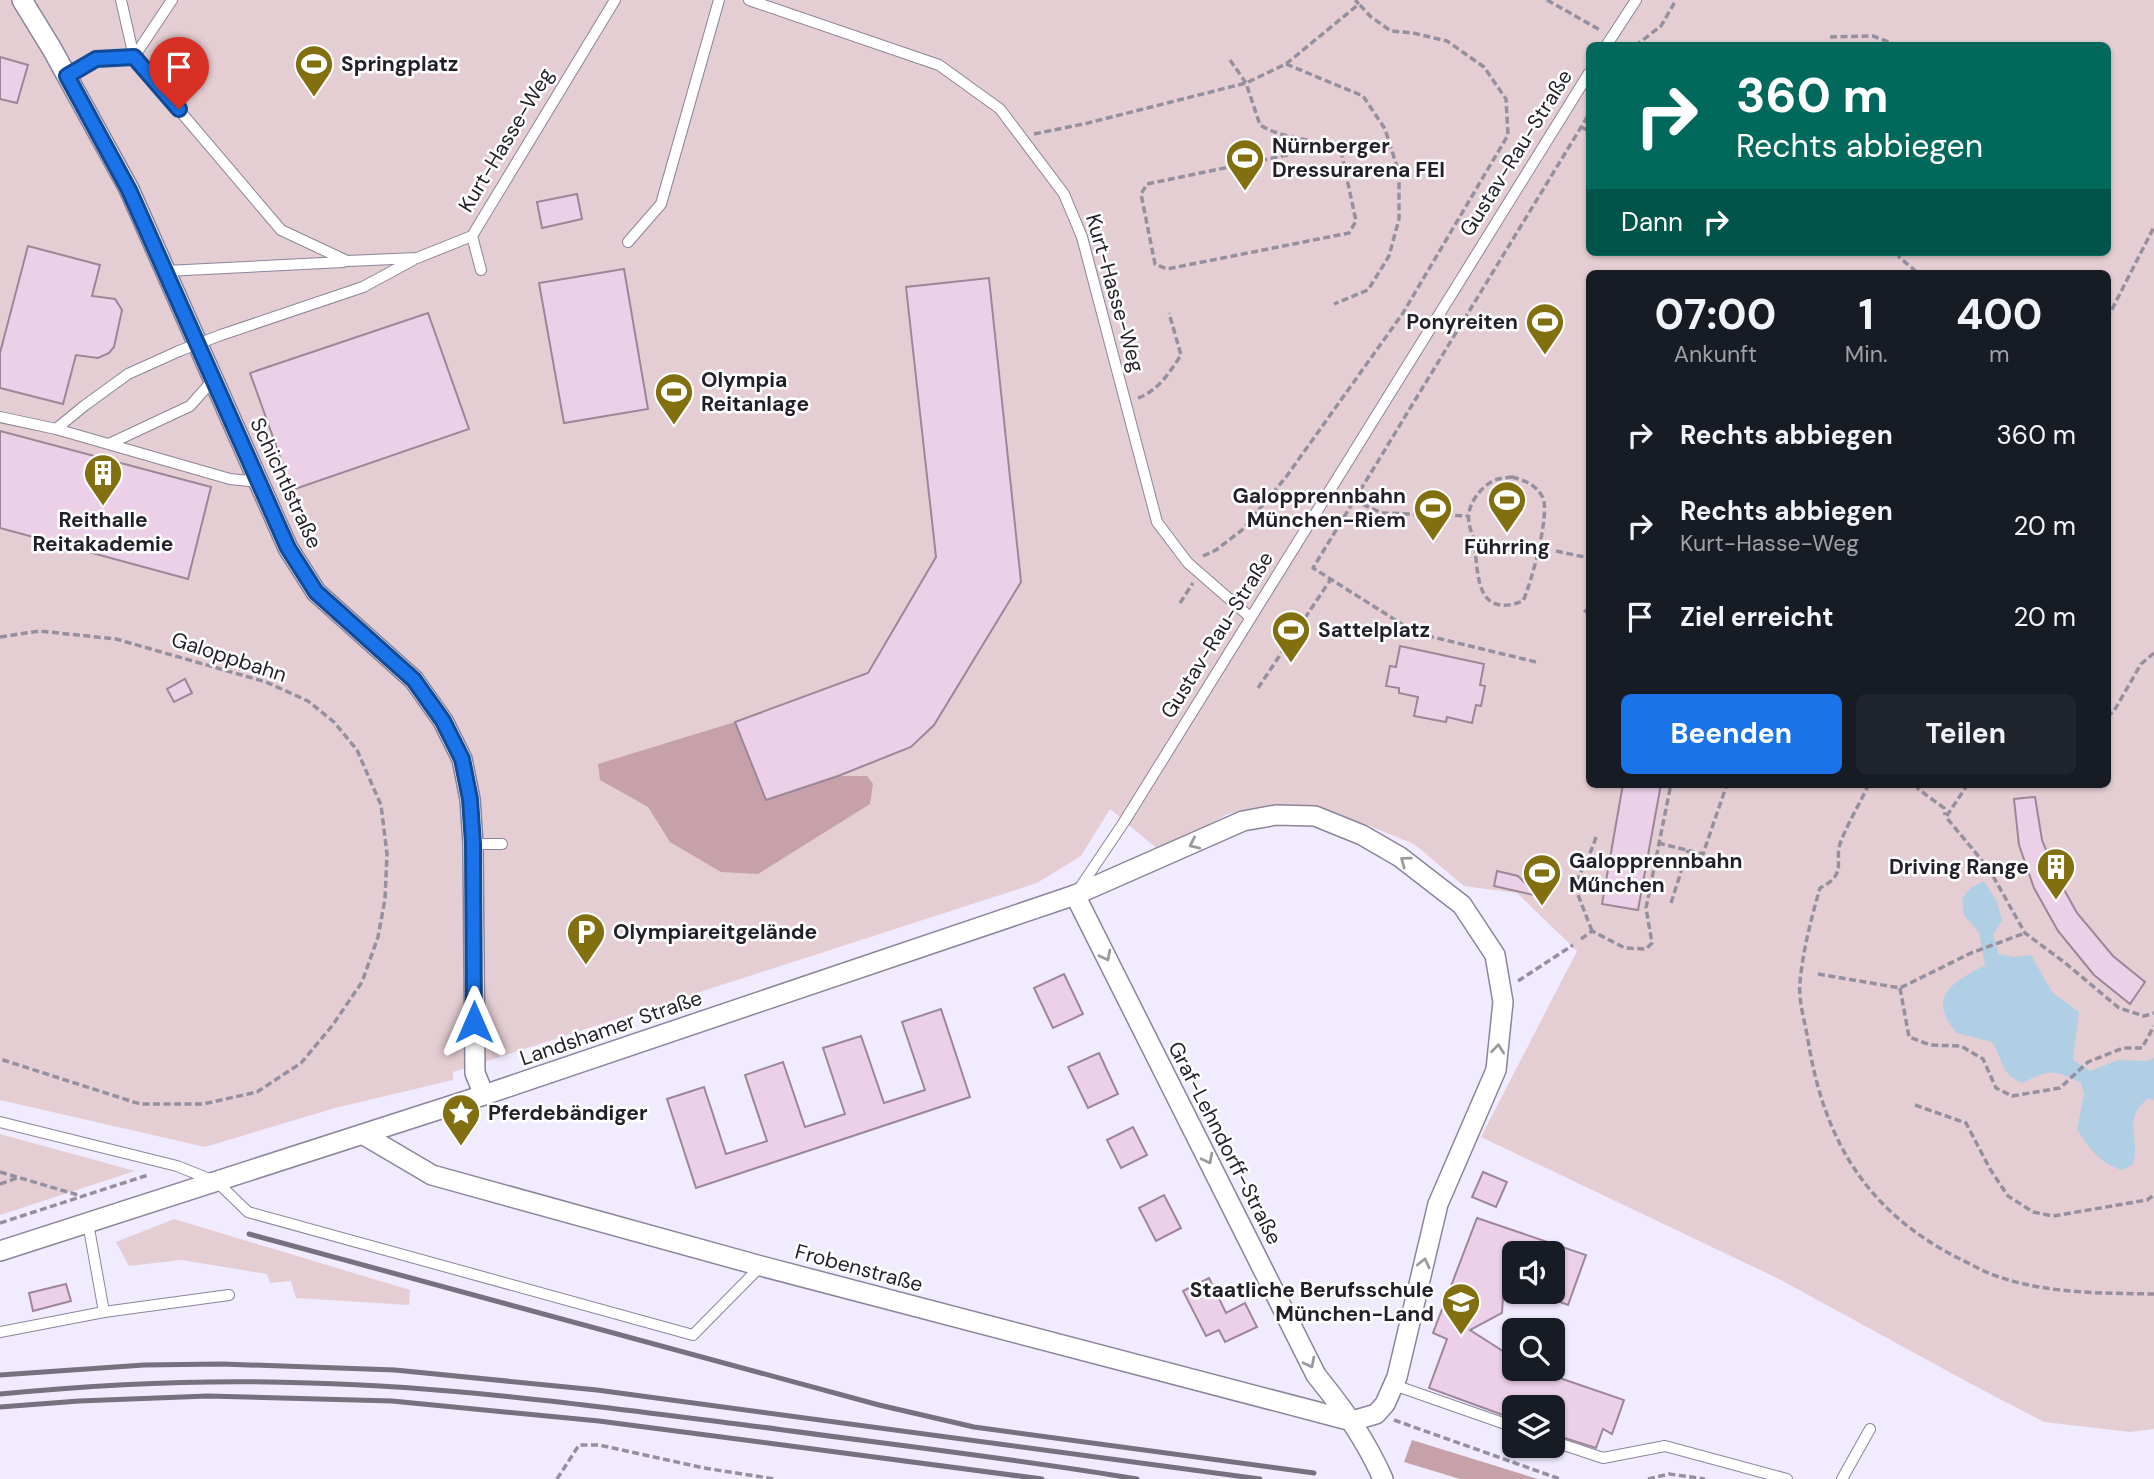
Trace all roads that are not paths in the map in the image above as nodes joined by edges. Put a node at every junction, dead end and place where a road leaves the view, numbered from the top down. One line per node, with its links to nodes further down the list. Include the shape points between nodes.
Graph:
1 (22, 0): 10 (street, Schichtlstraße)
2 (121, 0): 9 (lane)
3 (172, 0): 9 (lane)
4 (615, 0): 12 (lane, Kurt-Hasse-Weg)
5 (719, 0): 13 (lane, via 661,204)
6 (749, 0): 23 (lane, Kurt-Hasse-Weg, via 939,65 1000,109 1064,194 1082,237 1157,522 1188,563)
7 (1636, 0): 8 (lane)
8 (1609, 41)
9 (134, 57): 10 (lane, via 96,59); 15 (lane, Kurt-Hasse-Weg, via 281,230)
10 (67, 76): 17 (street, Schichtlstraße, via 129,190)
11 (1586, 78): 23 (lane, Gustav-Rau-Straße)
12 (471, 236): 14 (lane, Kurt-Hasse-Weg); 16 (lane)
13 (628, 242)
14 (416, 258): 15 (lane, Kurt-Hasse-Weg); 20 (lane, bridge, via 363,287 221,335 128,374)
15 (347, 261): 17 (lane)
16 (481, 270)
17 (166, 271): 18 (street, Schichtlstraße)
18 (215, 378): 21 (lane, via 190,406); 22 (street, Schichtlstraße)
19 (0, 417): 20 (lane)
20 (57, 429): 21 (lane)
21 (111, 443): 22 (lane, via 230,479)
22 (260, 482): 24 (street, Schichtlstraße, via 288,548 316,592 414,680 443,721 462,759)
23 (1250, 617): 26 (lane, Gustav-Rau-Straße)
24 (473, 844): 25 (lane); 27 (street, Schichtlstraße, via 475,1073)
25 (502, 844)
26 (1075, 895): 27 (street, Landshamer Straße); 37 (street, Landshamer Straße, one-way to 26, via 1438,1204 1496,1070 1503,1002 1495,955 1462,905 1401,857 1315,816 1276,815 1243,821); 38 (street, Graf-Lehndorff-Straße, one-way to 38, via 1316,1375)
27 (484, 1096): 29 (street, Landshamer Straße)
28 (0, 1122): 30 (lane, via 177,1166)
29 (364, 1135): 30 (street, Landshamer Straße); 33 (street, Frobenstraße, via 432,1175)
30 (217, 1182): 31 (street, Landshamer Straße); 33 (lane, via 248,1212 693,1335)
31 (88, 1223): 32 (street, Landshamer Straße); 35 (lane)
32 (0, 1251)
33 (761, 1266): 38 (street, Frobenstraße)
34 (229, 1295): 35 (lane)
35 (104, 1312): 36 (lane)
36 (0, 1332)
37 (1396, 1381): 38 (street, Landshamer Straße, via 1376,1414); 39 (lane)
38 (1352, 1420): 42 (street, Graf-Lehndorff-Straße)
39 (1502, 1422)
40 (1870, 1429): 44 (lane)
41 (1565, 1445): 43 (lane, via 1603,1458 1665,1446)
42 (1383, 1479)
43 (1787, 1479)
44 (1842, 1479)

